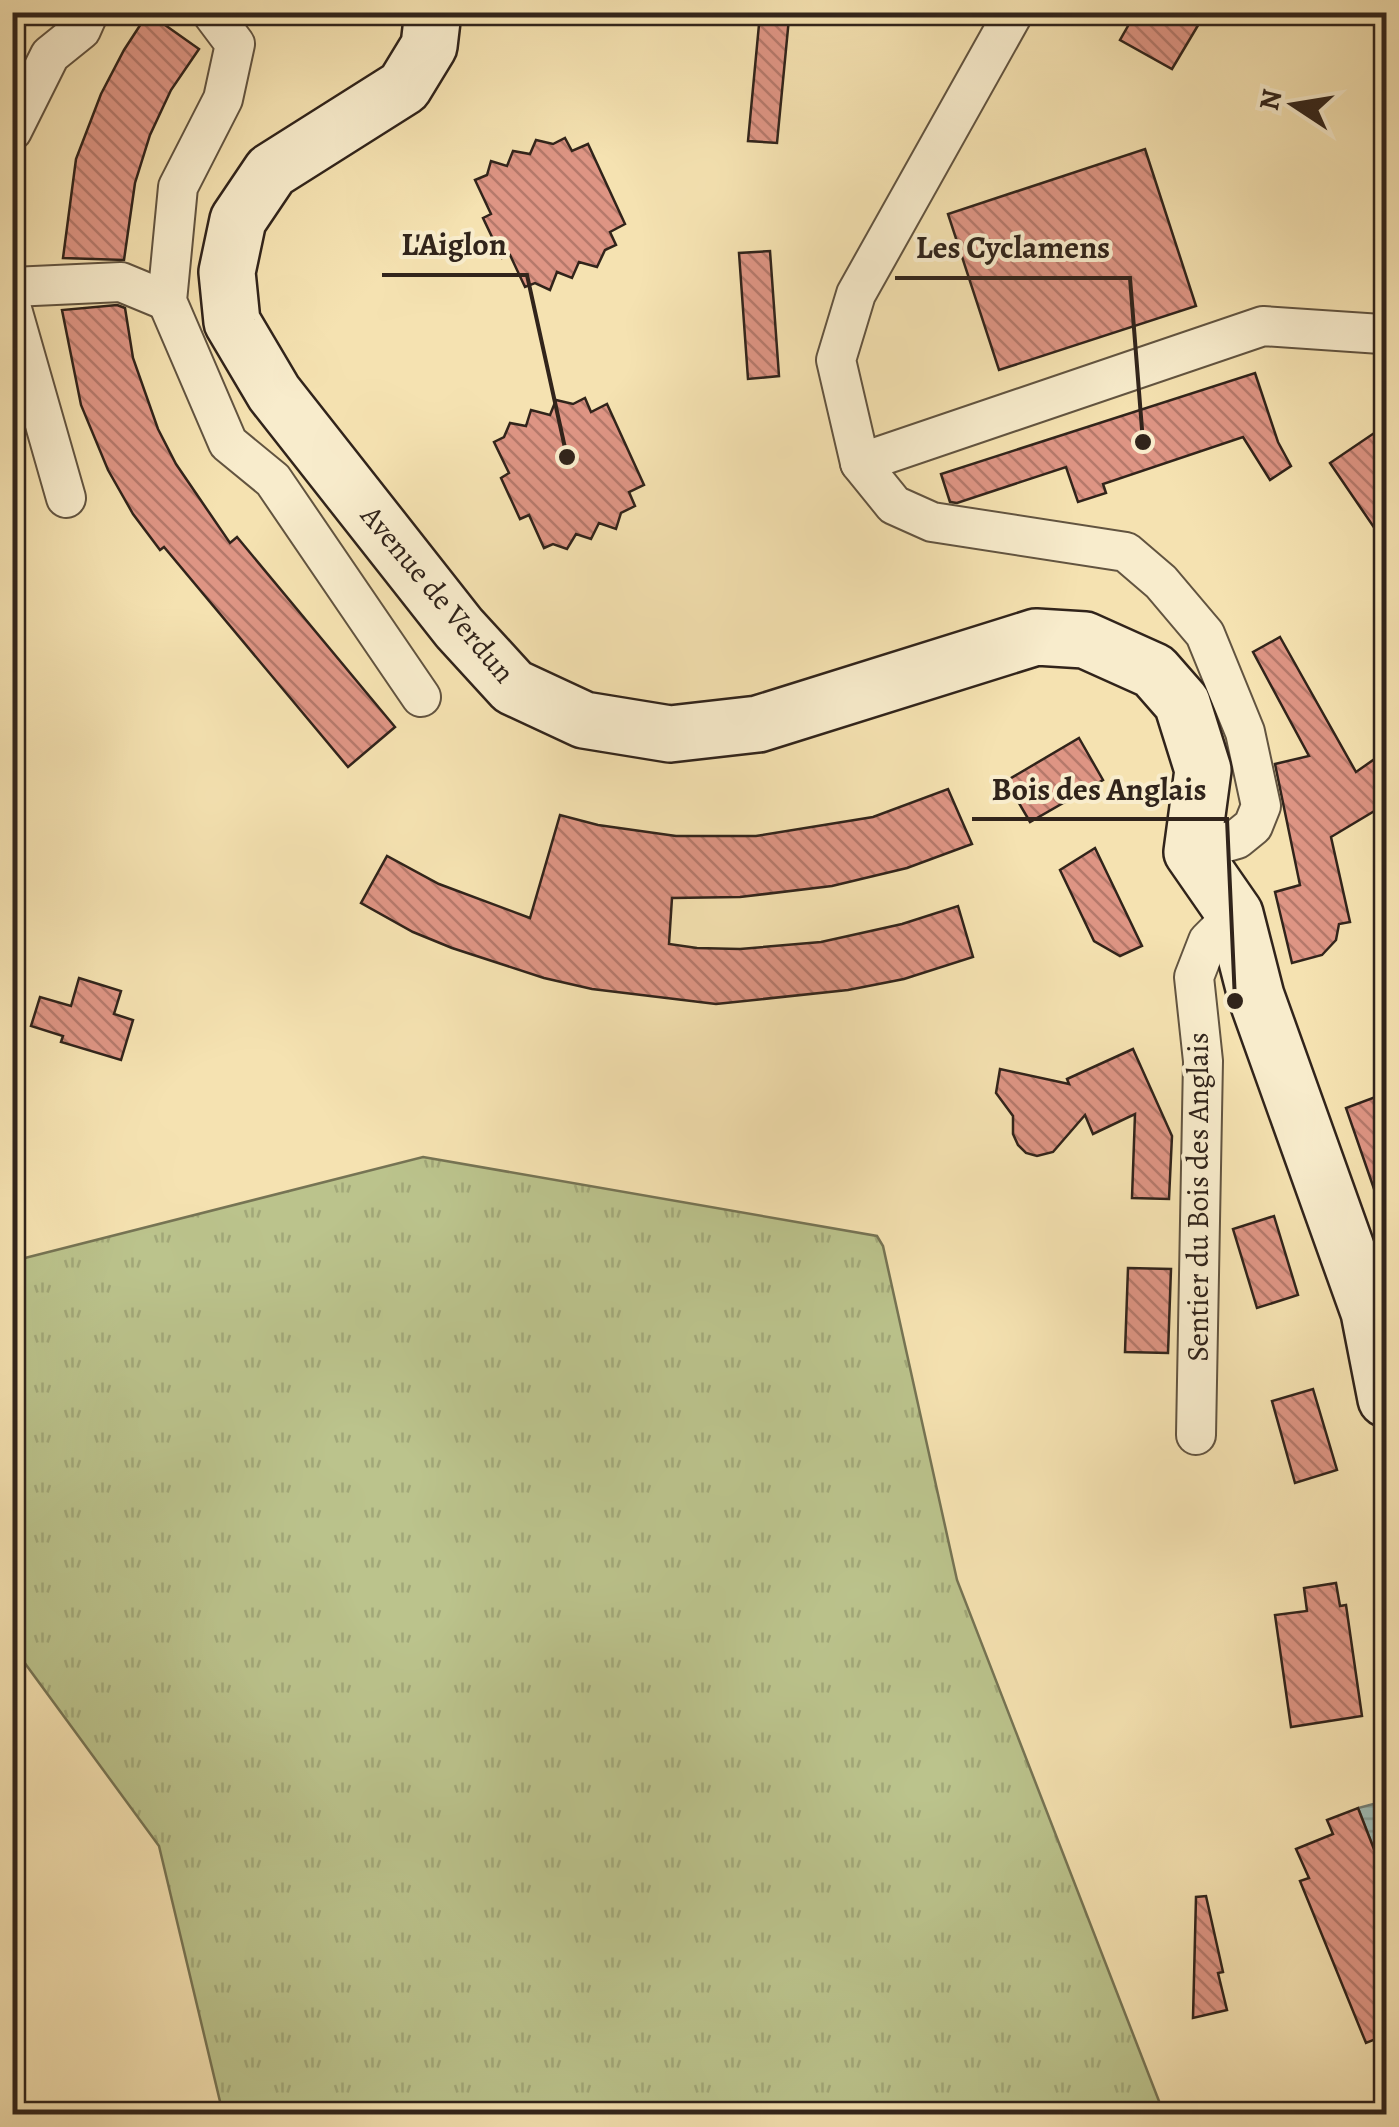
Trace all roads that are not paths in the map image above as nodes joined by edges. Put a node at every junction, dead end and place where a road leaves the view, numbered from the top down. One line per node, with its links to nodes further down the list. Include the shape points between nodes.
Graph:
1 (90, 12): 5 (street, via 82,30 50,55)
2 (212, 12): 7 (street, via 235,44 224,99 178,187)
3 (433, 12): 13 (main road, Avenue de Verdun, via 429,46 404,87 271,171 238,220 227,272 232,322 274,393 460,628 513,686 584,720 670,734 758,724 1036,637 1085,640 1154,671 1182,703 1203,770)
4 (1014, 12): 10 (street, via 856,294 836,360)
5 (12, 131)
6 (12, 287): 7 (street, via 121,282)
7 (166, 301): 12 (street, via 228,443 273,480)
8 (12, 309): 11 (street)
9 (1384, 336): 10 (street, via 1263,326)
10 (860, 463): 13 (street, via 894,505 932,522 1126,552 1172,595 1205,634 1244,732 1261,806 1253,826 1237,839)
11 (66, 498)
12 (421, 697)
13 (1192, 852): 14 (main road)
14 (1234, 914): 15 (main road, via 1256,996 1368,1312); 16 (street, Sentier du Bois des Anglais, via 1208,941 1194,977 1203,1061)
15 (1386, 1399)
16 (1196, 1434)

